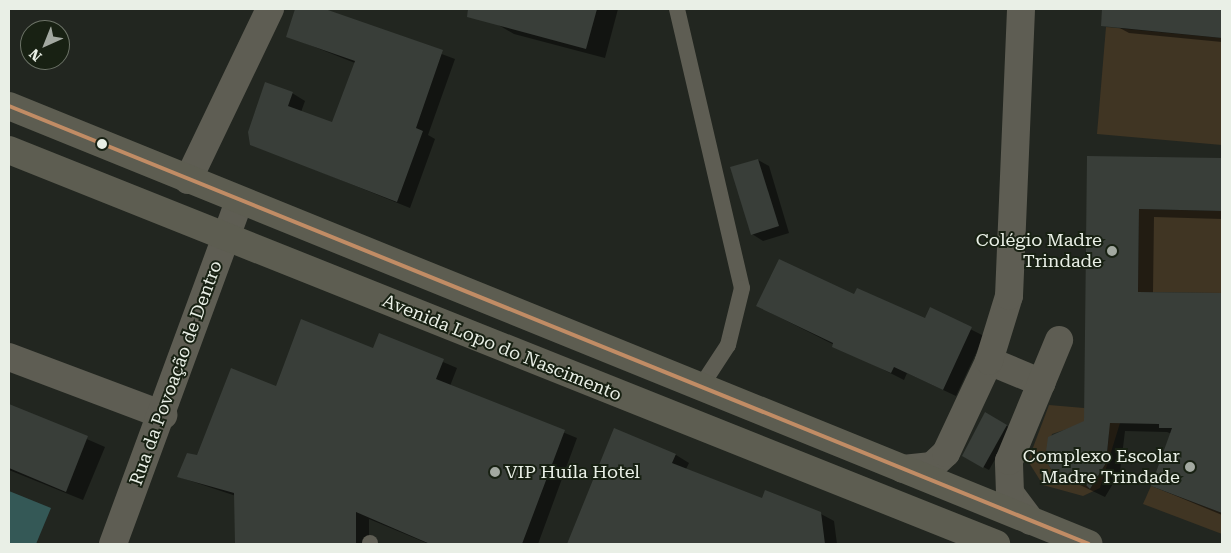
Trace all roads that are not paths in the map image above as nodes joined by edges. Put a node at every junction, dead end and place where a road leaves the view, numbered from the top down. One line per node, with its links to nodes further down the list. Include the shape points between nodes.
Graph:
1 (270, 9): 6 (street)
2 (677, 9): 13 (lane, via 742,288 728,345)
3 (1021, 9): 11 (street, via 1009,296)
4 (9, 106): 6 (main road)
5 (9, 150): 8 (main road, Avenida Lopo do Nascimento)
6 (188, 180): 7 (main road)
7 (239, 201): 8 (street, Rua da Povoação de Dentro); 13 (main road)
8 (224, 238): 14 (street, Rua da Povoação de Dentro); 18 (main road, Avenida Lopo do Nascimento)
9 (1059, 340): 12 (street)
10 (9, 356): 14 (street)
11 (990, 361): 12 (street); 15 (street, via 946,453 932,466)
12 (1042, 383): 16 (street, via 1009,461 1010,493)
13 (700, 388): 15 (main road)
14 (163, 415): 17 (street, Rua da Povoação de Dentro)
15 (904, 469): 16 (main road)
16 (1031, 521): 19 (main road)
17 (113, 544)
18 (996, 544)
19 (1089, 544)

